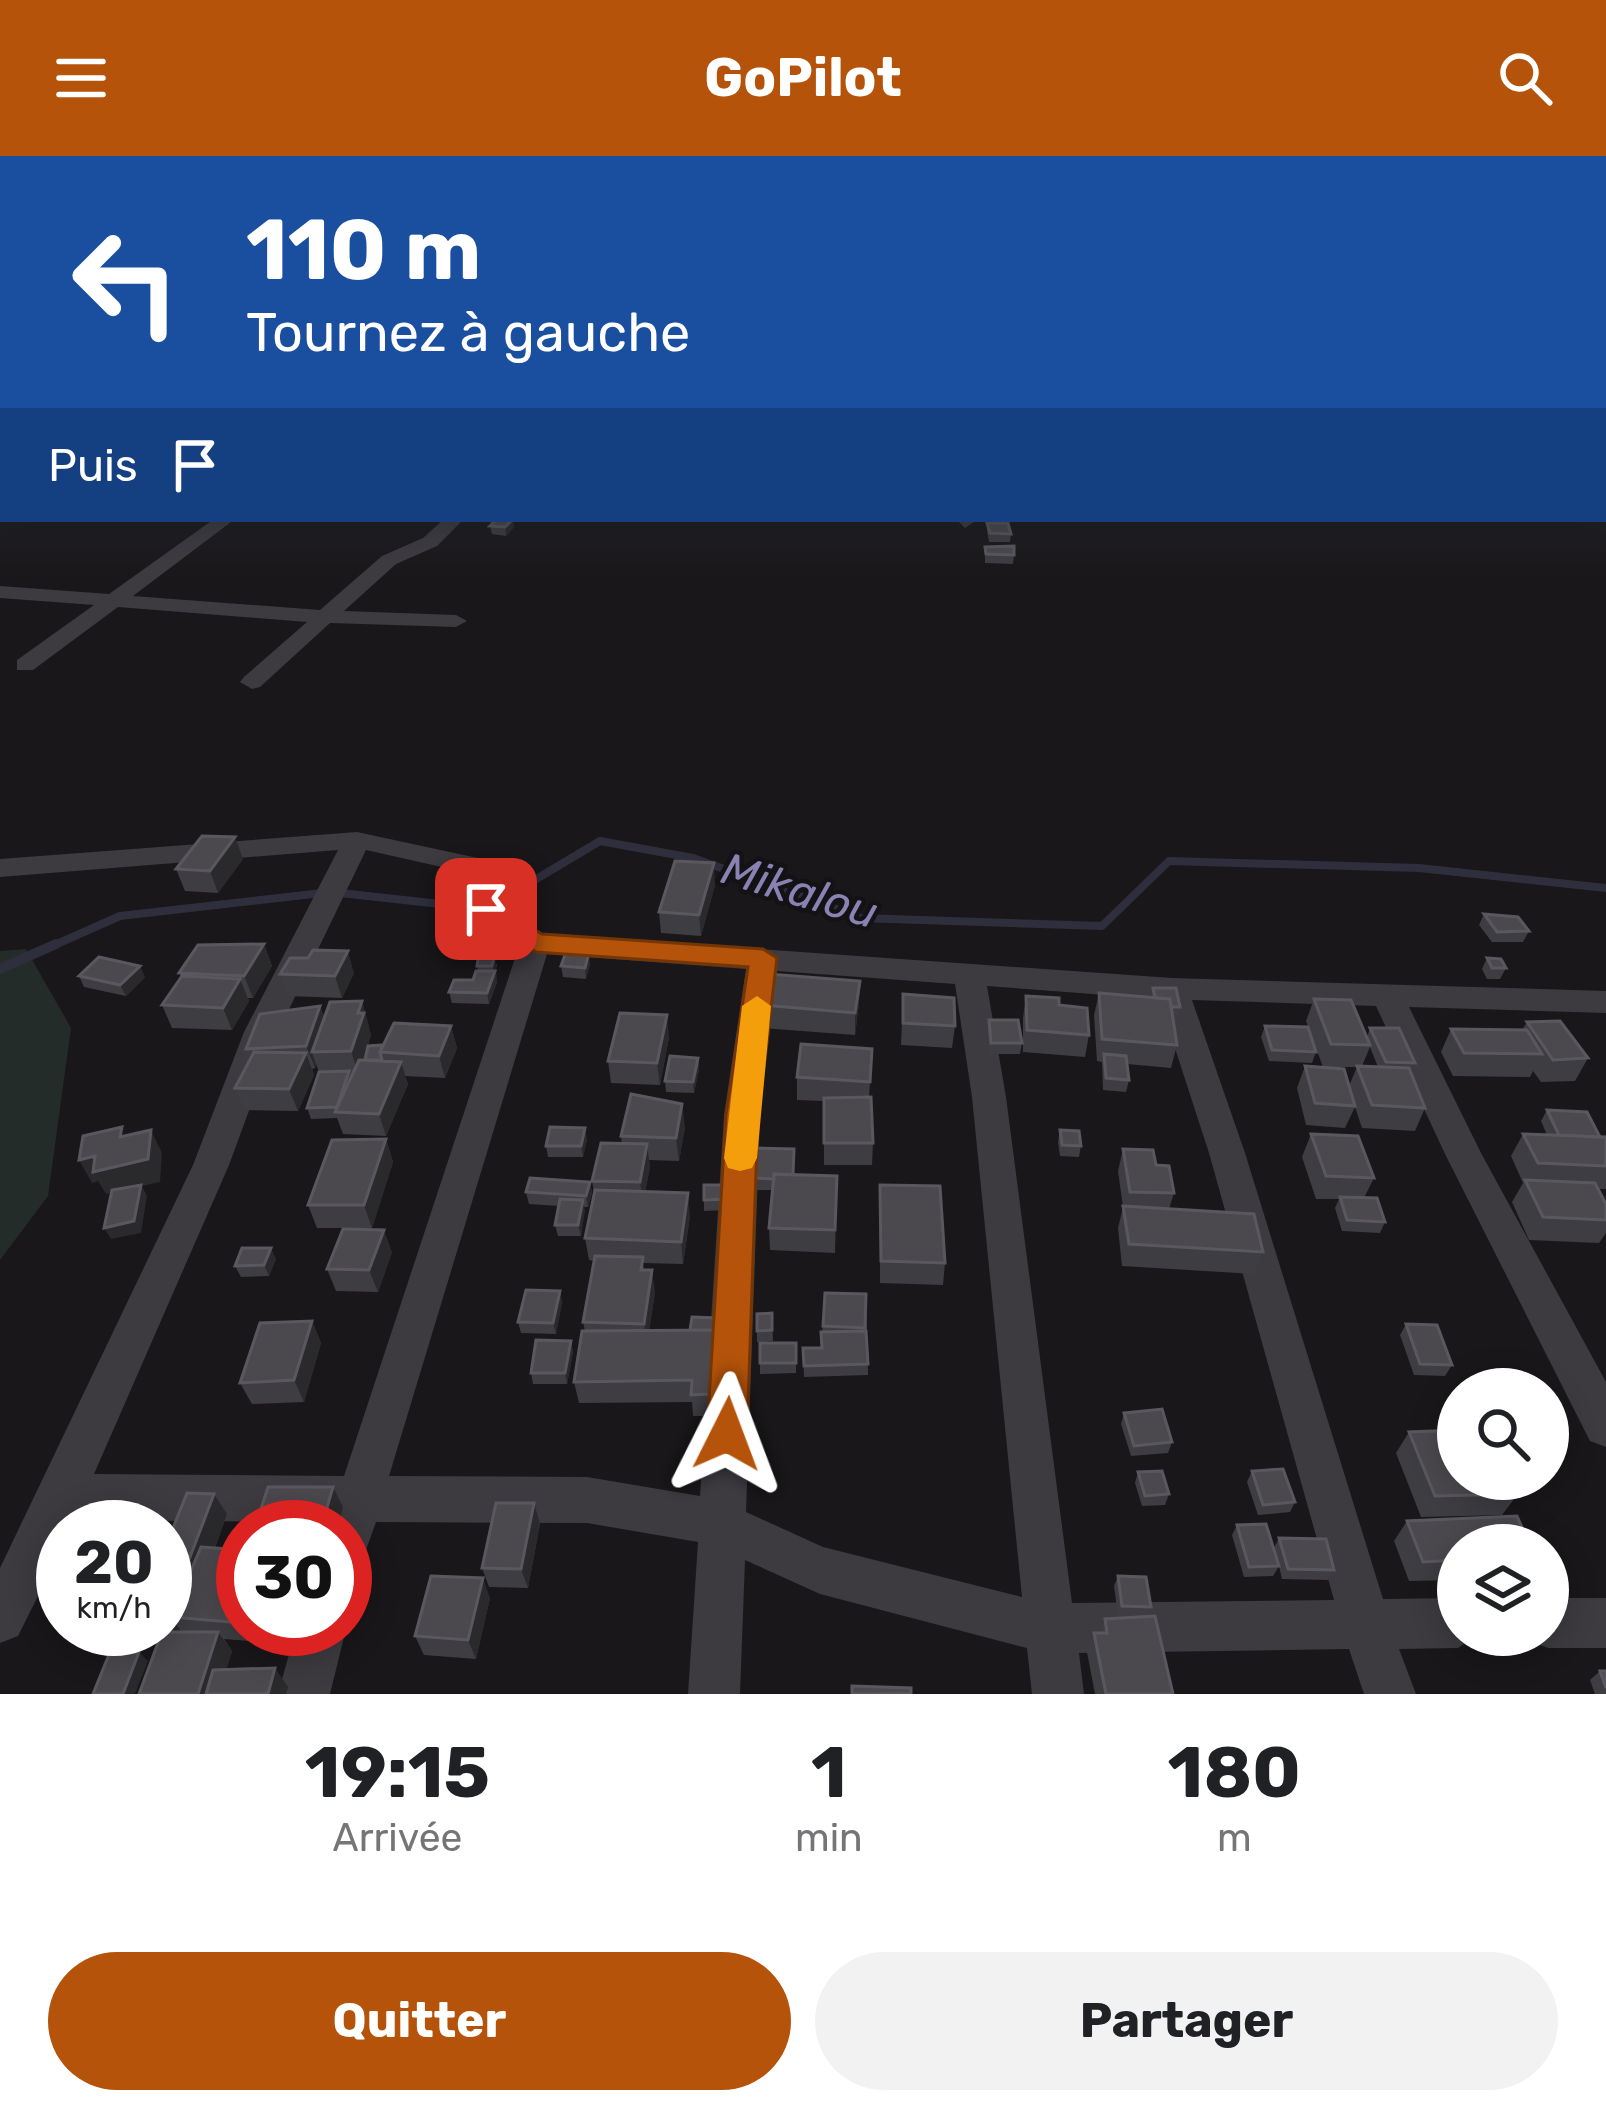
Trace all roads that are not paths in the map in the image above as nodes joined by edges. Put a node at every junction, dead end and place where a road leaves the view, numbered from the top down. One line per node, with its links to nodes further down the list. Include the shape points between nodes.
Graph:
1 (222, 522): 4 (street)
2 (452, 522): 5 (street, via 389,560)
3 (0, 592): 4 (street)
4 (110, 601): 5 (street); 7 (street)
5 (326, 617): 6 (street); 8 (street)
6 (457, 621)
7 (25, 665)
8 (252, 682)
9 (357, 840): 10 (street); 11 (street, via 477,866 486,909); 19 (street, via 261,1032 211,1165)
10 (0, 868)
11 (536, 943): 12 (street); 18 (street)
12 (763, 958): 13 (street); 21 (street, via 742,1115)
13 (970, 976): 14 (street); 27 (street)
14 (1172, 989): 15 (street); 23 (street)
15 (1388, 997): 16 (street); 17 (street)
16 (1606, 1002)
17 (1606, 1426)
18 (358, 1496): 19 (street); 20 (street); 21 (street, via 587,1500)
19 (58, 1497): 22 (street)
20 (357, 1500)
21 (722, 1526): 27 (street, via 820,1570); 30 (street)
22 (0, 1618)
23 (1365, 1623): 24 (street); 27 (street); 32 (street)
24 (1437, 1623)
25 (1569, 1623): 26 (street)
26 (1606, 1623)
27 (1047, 1628): 31 (street)
28 (314, 1656): 29 (street)
29 (304, 1694)
30 (714, 1694)
31 (1058, 1694)
32 (1390, 1694)

